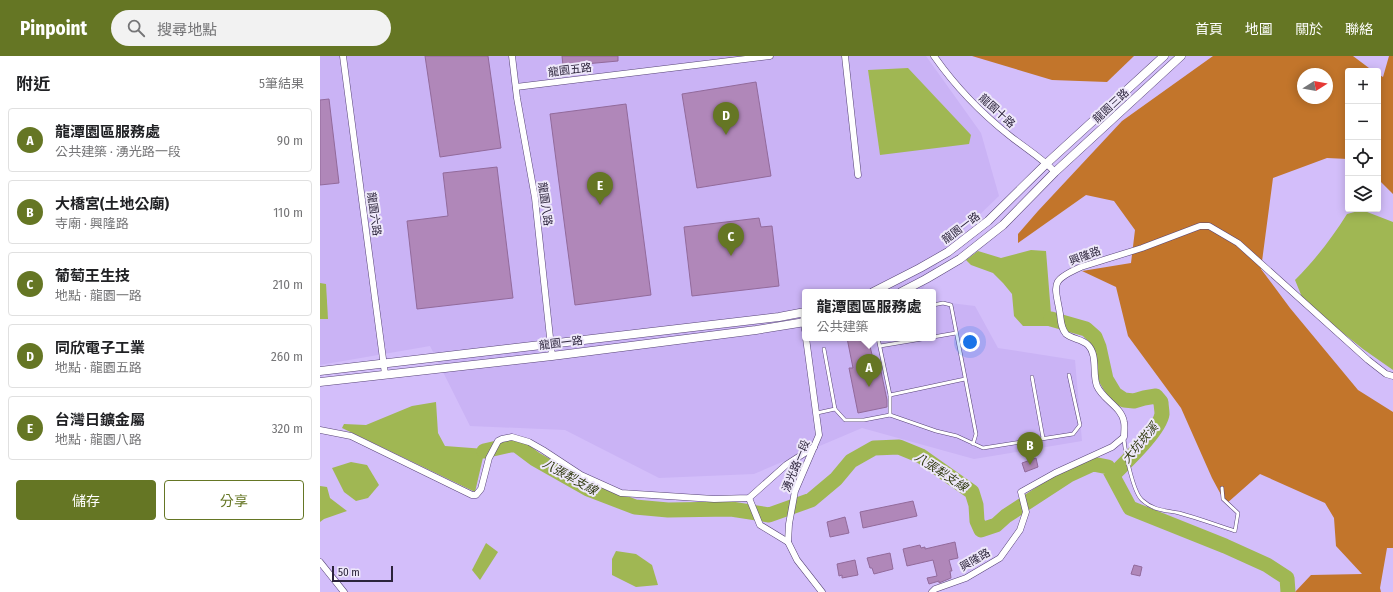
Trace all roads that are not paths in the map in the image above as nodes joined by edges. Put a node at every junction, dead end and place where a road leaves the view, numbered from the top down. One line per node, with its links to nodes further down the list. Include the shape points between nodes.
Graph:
1 (343, 56): 26 (street, 龍園六路)
2 (512, 56): 8 (street, 龍園八路)
3 (770, 56): 8 (street, 龍園五路)
4 (845, 56): 11 (street)
5 (934, 56): 9 (street, 龍園十路, via 988,118)
6 (1164, 56): 9 (street, 龍園三路)
7 (1181, 56): 10 (street, 龍園三路)
8 (516, 87): 22 (street, 龍園八路, via 535,198)
9 (1047, 163): 10 (street, 龍園十路); 12 (street, 龍園一路, via 988,221 963,241 920,268)
10 (1056, 172): 13 (street, via 1003,225 977,246 941,271)
11 (858, 175)
12 (879, 289)
13 (908, 289)
14 (936, 304): 17 (lane, via 951,304)
15 (802, 312): 22 (street, 龍園一路)
16 (802, 325): 25 (street, 龍園一路)
17 (956, 333): 18 (lane); 32 (lane)
18 (936, 336)
19 (806, 341): 36 (street, 湧光路一段)
20 (879, 341): 23 (lane)
21 (910, 341): 23 (lane)
22 (550, 343): 25 (street, 龍園八路); 26 (street, 龍園一路)
23 (880, 346): 34 (lane)
24 (824, 349): 35 (lane)
25 (552, 356): 28 (street, 龍園一路)
26 (384, 363): 27 (street, 龍園一路); 28 (street, 龍園六路)
27 (320, 371)
28 (385, 374): 33 (street, 龍園一路)
29 (1069, 375): 39 (lane, via 1080,426 1073,434)
30 (1393, 376): 40 (street, 興隆路, via 1386,374 1368,360 1238,244 1209,226 1200,226 1142,248 1080,267 1060,278 1055,289 1062,329 1068,335 1088,344 1092,352 1096,384 1102,395 1120,412 1124,421)
31 (1032, 377): 39 (lane)
32 (965, 379): 34 (lane); 41 (lane, via 976,434)
33 (320, 382)
34 (890, 395): 37 (lane)
35 (835, 409): 36 (lane); 37 (lane, via 845,420 864,420)
36 (817, 412): 42 (street, 湧光路一段, via 819,435)
37 (890, 415): 41 (lane, via 957,436)
38 (320, 430): 44 (street, via 351,436 472,495 476,495 481,489 489,458 498,442 512,437 544,450 581,475 620,493 714,500)
39 (1043, 438): 41 (lane, via 983,448)
40 (1124, 438): 43 (lane, via 1135,489 1141,500 1158,510 1179,513 1235,531 1238,513 1223,499); 49 (street, 興隆路, via 1112,447 1021,492 1026,512 1020,530 1000,558 966,578)
41 (973, 444)
42 (814, 447): 44 (street, via 786,465); 45 (street, 湧光路一段, via 795,491)
43 (1222, 488)
44 (749, 498): 45 (street, via 760,525)
45 (788, 542): 48 (street, 湧光路一段, via 797,560)
46 (320, 562): 47 (street)
47 (344, 592)
48 (822, 592)
49 (932, 592)

